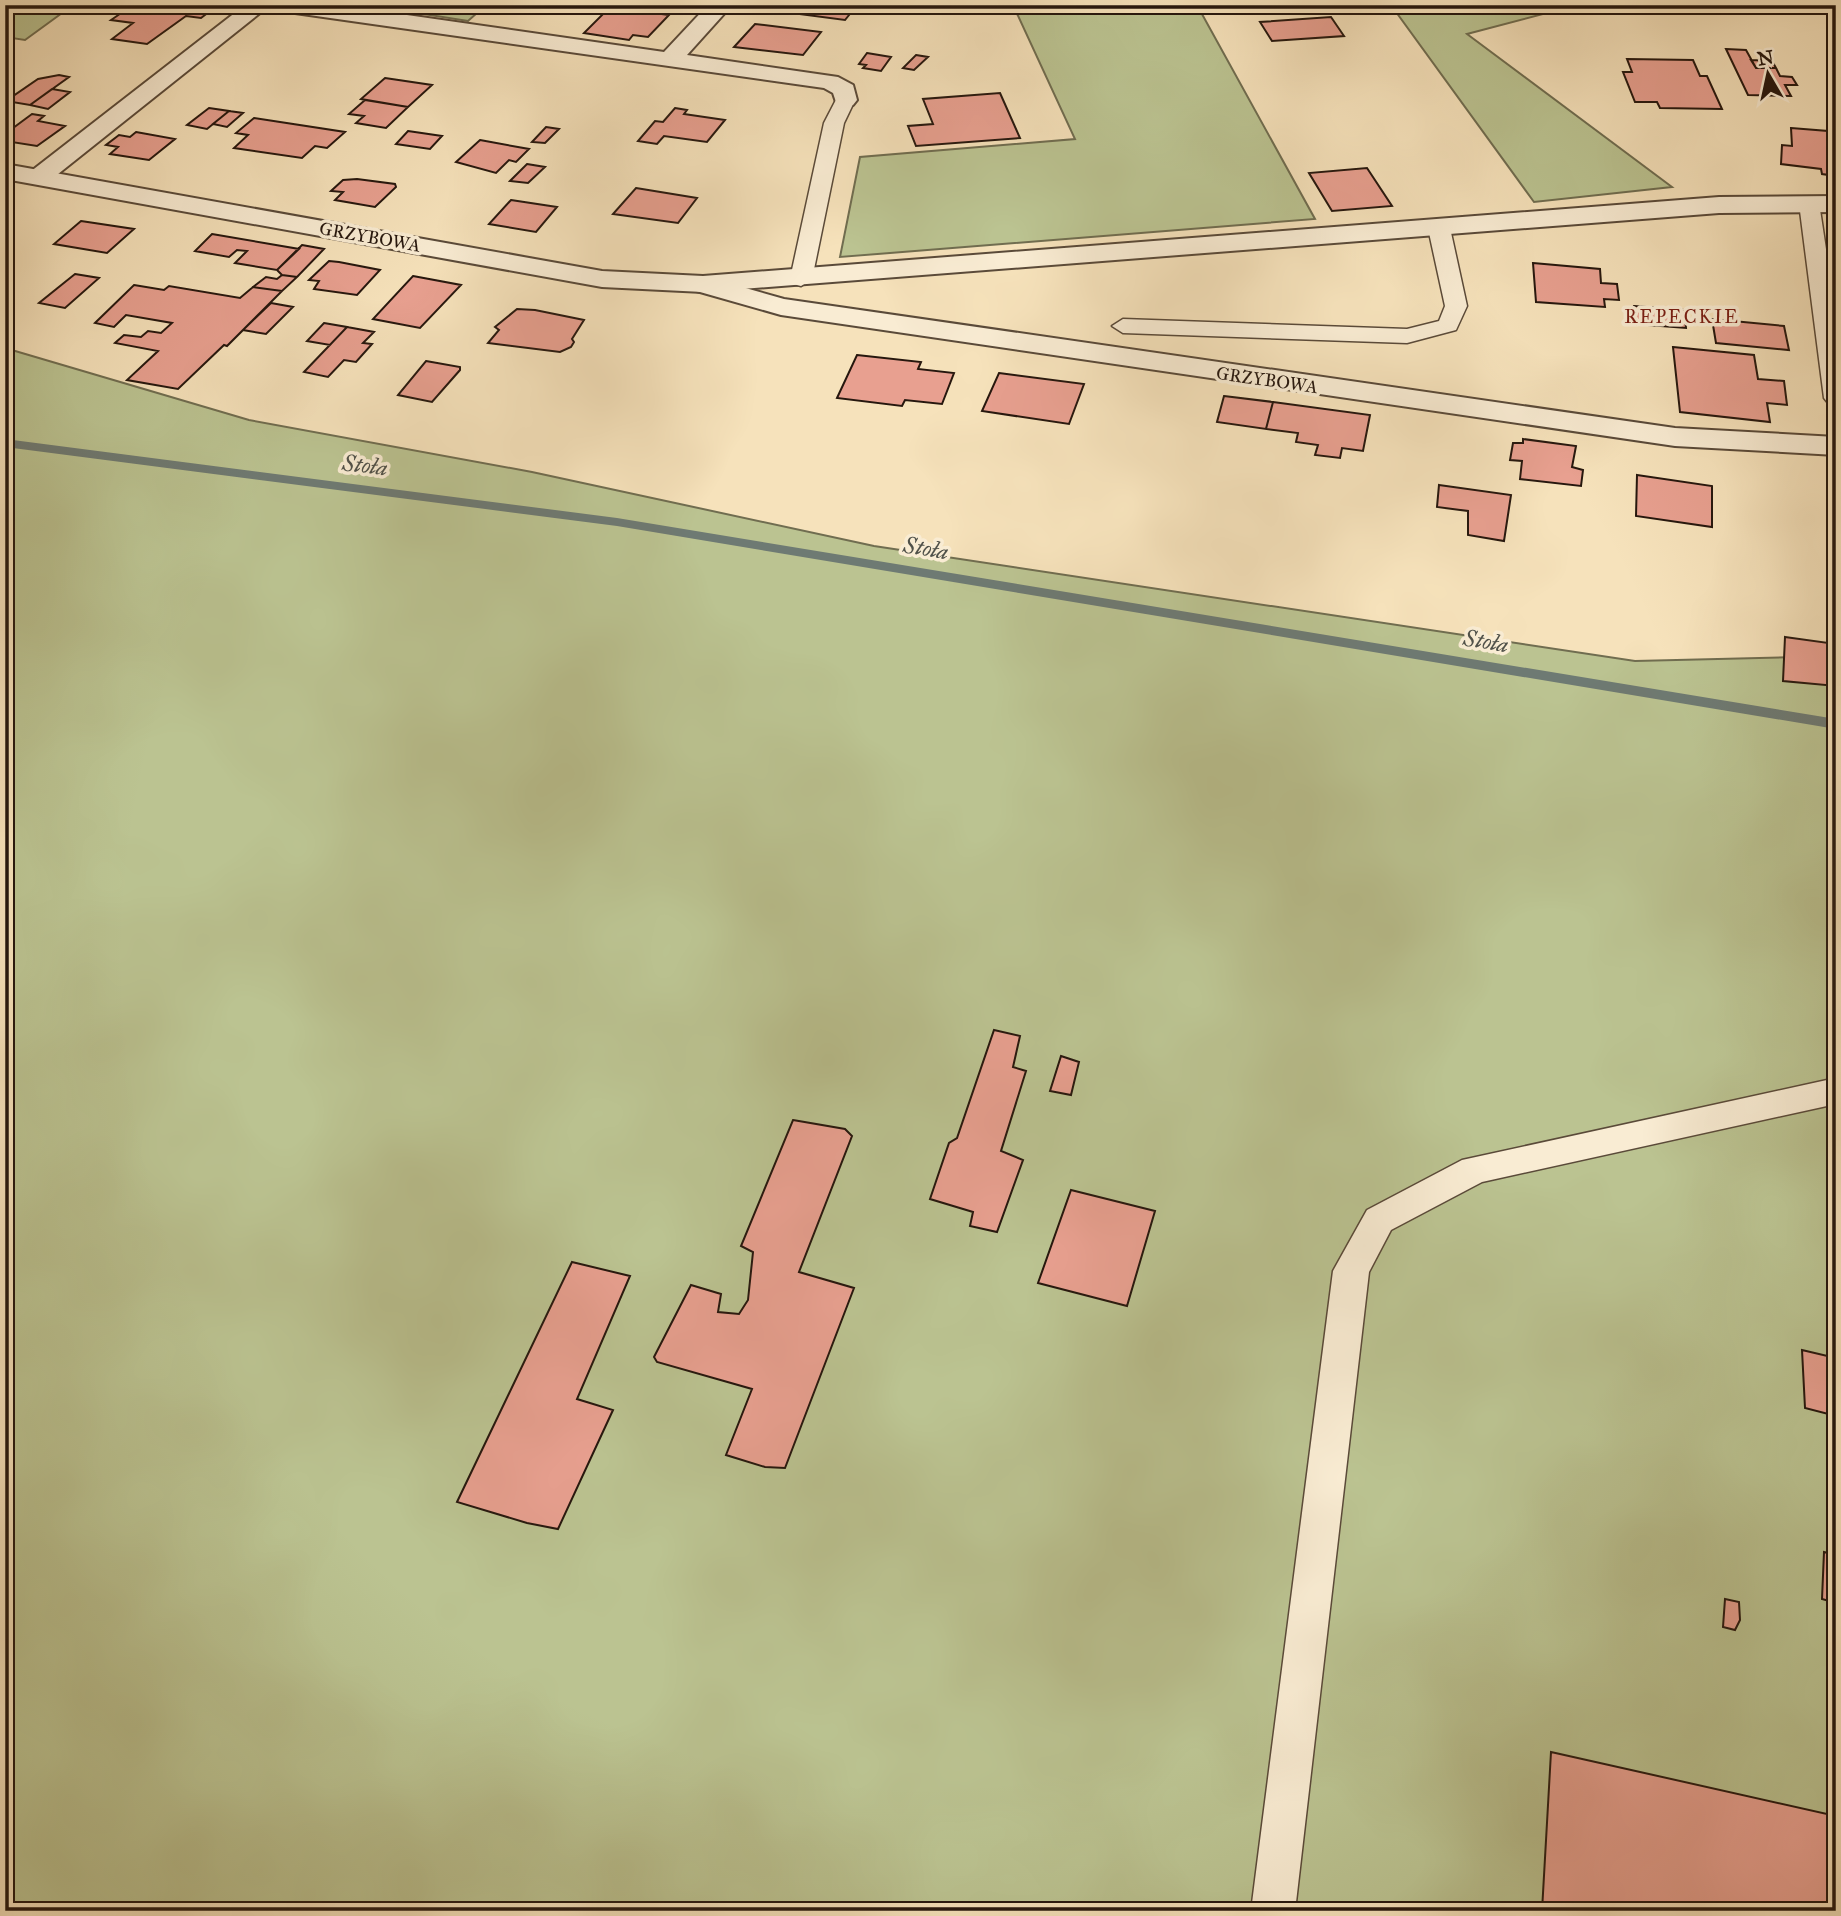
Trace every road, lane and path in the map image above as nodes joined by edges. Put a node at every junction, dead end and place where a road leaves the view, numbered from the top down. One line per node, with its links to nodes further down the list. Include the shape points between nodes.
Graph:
1 (259, 5): 7 (street)
2 (288, 5): 4 (street)
3 (721, 5): 4 (street)
4 (670, 59): 5 (street, via 830,82 845,90)
5 (845, 100): 11 (lane, via 834,122)
6 (5, 171): 7 (street, GRZYBOWA)
7 (39, 177): 12 (street, GRZYBOWA, via 602,279)
8 (1810, 203): 9 (street, GRZYBOWA); 10 (street, GRZYBOWA, via 1719,205); 14 (lane)
9 (1836, 204)
10 (1439, 228): 11 (street, GRZYBOWA); 13 (lane, via 1456,306 1448,326 1407,336)
11 (801, 279): 12 (street, GRZYBOWA)
12 (703, 285): 15 (street, GRZYBOWA, via 781,307 1275,381 1675,437)
13 (1123, 326)
14 (1836, 398)
15 (1836, 446)
16 (1836, 1091): 17 (lane, via 1474,1170 1379,1220 1352,1271)
17 (1273, 1911)

